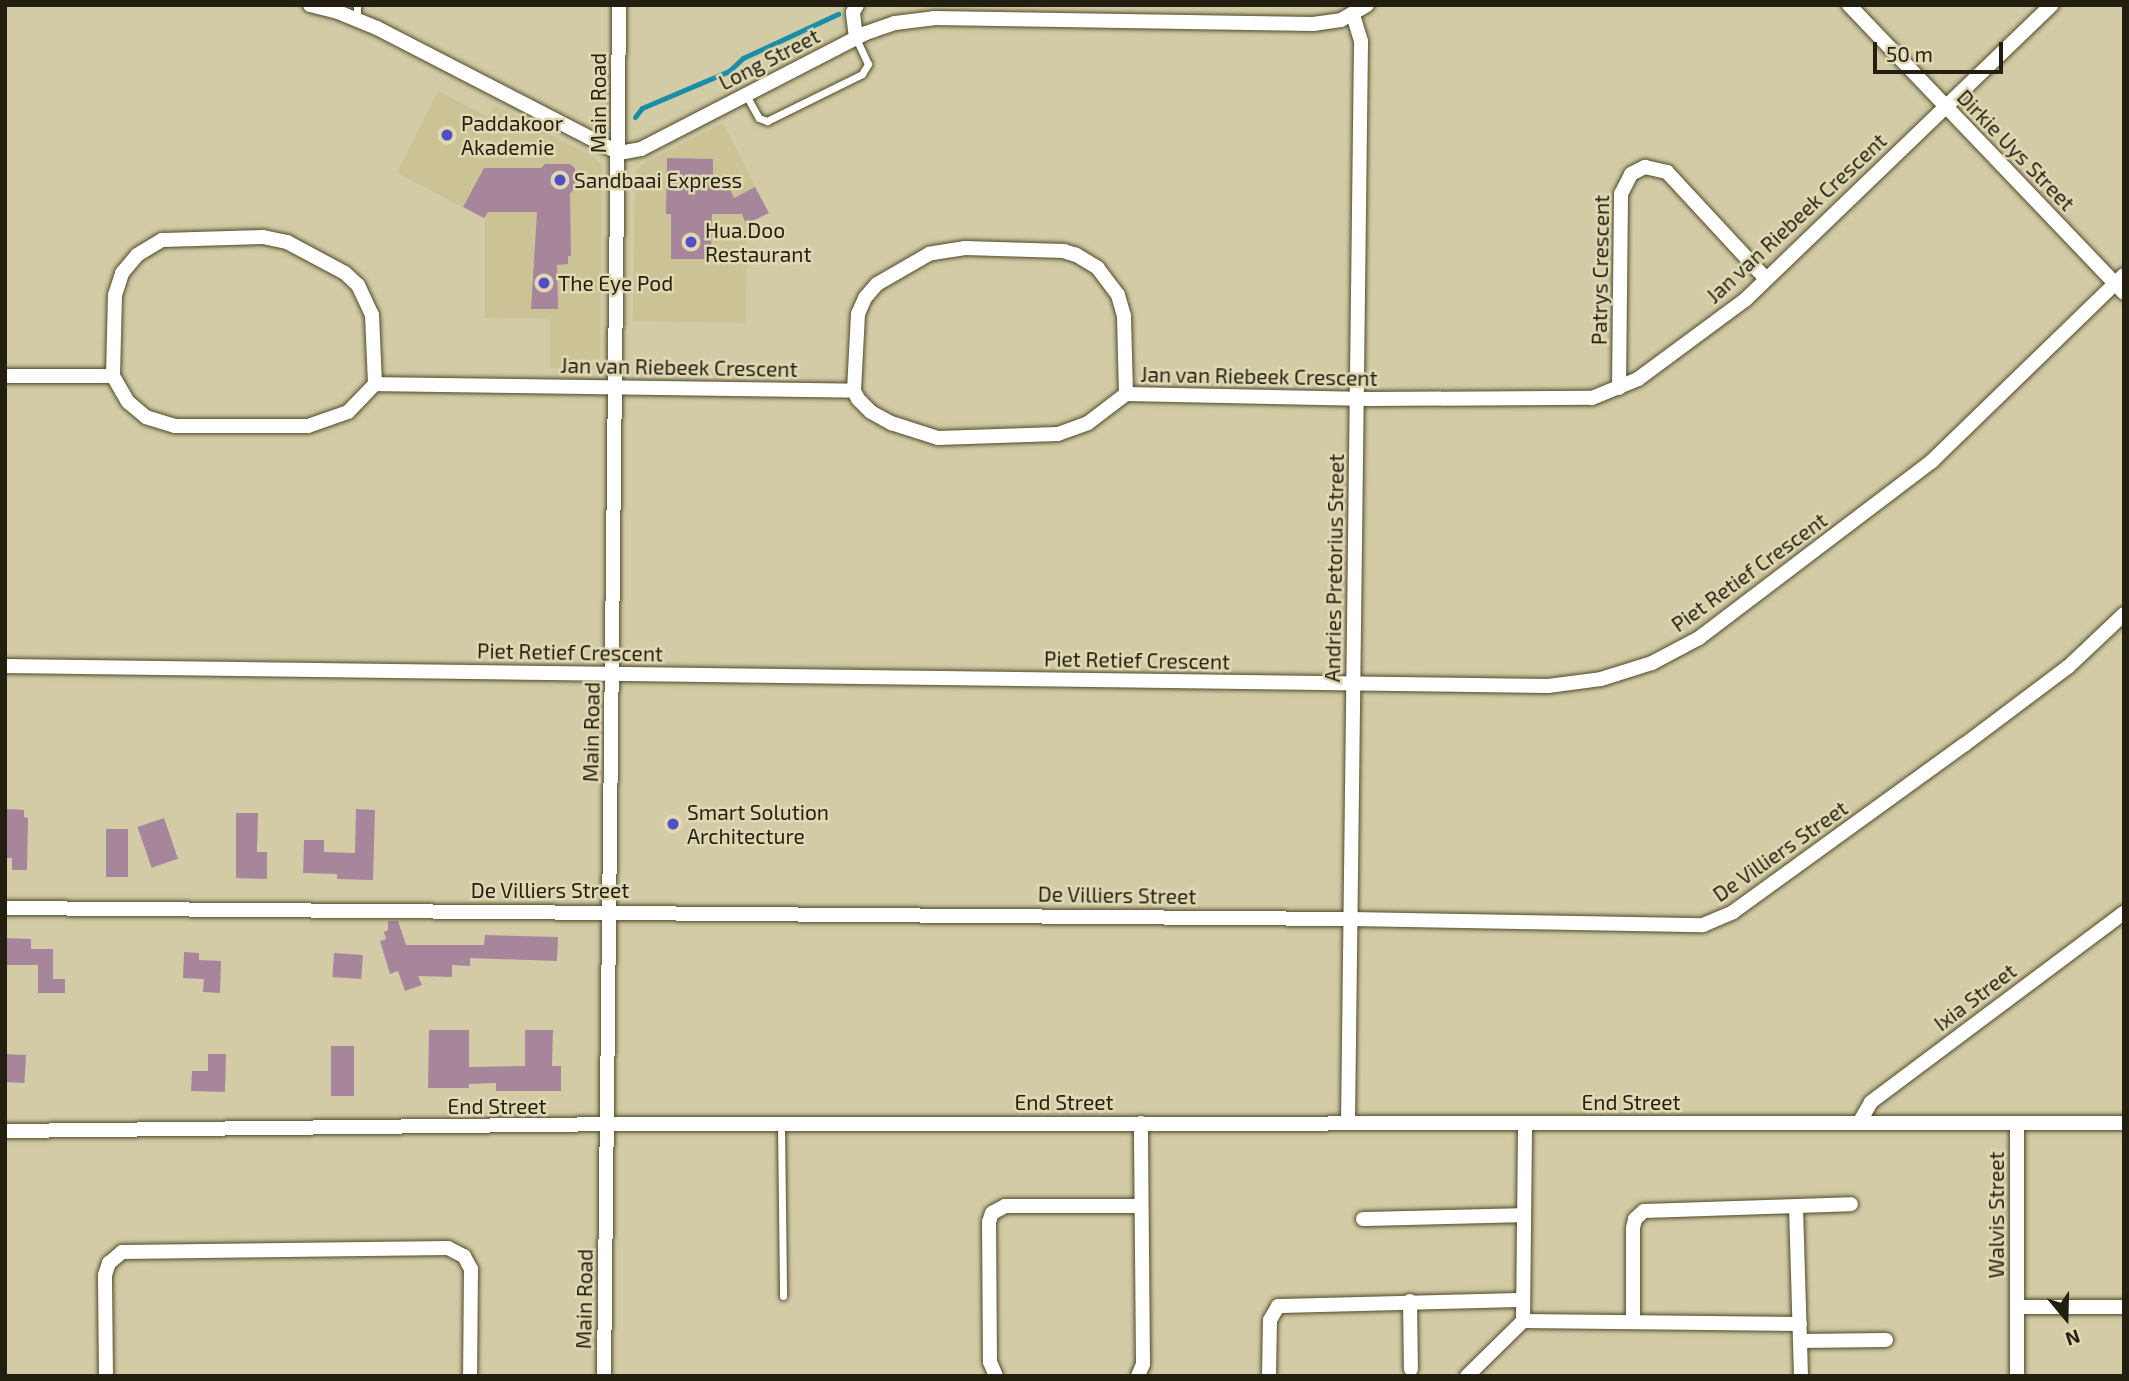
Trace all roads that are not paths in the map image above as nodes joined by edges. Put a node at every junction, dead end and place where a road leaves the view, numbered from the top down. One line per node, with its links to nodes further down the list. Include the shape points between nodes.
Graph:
1 (310, 5): 7 (street)
2 (619, 5): 12 (street, Main Road)
3 (1367, 5): 8 (street, Long Street)
4 (1849, 5): 11 (street, Dirkie Uys Street)
5 (2052, 5): 11 (street, Jan van Riebeek Crescent)
6 (852, 8): 9 (street)
7 (357, 12): 12 (street)
8 (1353, 14): 9 (street, Long Street, via 1314,24 934,18 895,23); 22 (street, Andries Pretorius Street, via 1361,41)
9 (856, 38): 10 (street, Long Street); 10 (lane, via 868,64 862,74 766,121 759,118)
10 (746, 95): 12 (street, Long Street, via 641,149)
11 (1945, 106): 13 (street, Jan van Riebeek Crescent); 14 (street, Dirkie Uys Street)
12 (619, 153): 18 (street, Main Road)
13 (1766, 279): 19 (street, Jan van Riebeek Crescent, via 1656,367); 19 (street, Patrys Crescent, via 1667,172 1645,167 1631,174 1621,194)
14 (2121, 284): 26 (street, Piet Retief Crescent, via 1932,461 1721,623 1676,651 1626,672 1574,683)
15 (5, 376): 16 (street)
16 (113, 376): 17 (street, via 137,410 156,422 175,426 308,426 348,412); 17 (street, via 115,295 122,273 136,255 170,238 263,237 287,242 345,273 358,285 372,315)
17 (375, 384): 18 (street, Jan van Riebeek Crescent)
18 (616, 387): 20 (street, Jan van Riebeek Crescent); 25 (street, Main Road)
19 (1619, 388): 22 (street, Jan van Riebeek Crescent, via 1578,400)
20 (854, 391): 21 (street, Jan van Riebeek Crescent, via 871,412 903,428 939,438 1058,435 1095,419); 21 (street, via 856,325 870,292 885,277 929,254 965,248 1064,251 1098,268 1122,305)
21 (1126, 394): 22 (street, Jan van Riebeek Crescent)
22 (1357, 398): 26 (street, Andries Pretorius Street)
23 (2124, 614): 30 (street, De Villiers Street, via 2058,674 1724,918 1693,926)
24 (5, 666): 25 (street, Piet Retief Crescent)
25 (612, 674): 26 (street, Piet Retief Crescent); 28 (street, Main Road)
26 (1353, 684): 30 (street, Andries Pretorius Street)
27 (5, 908): 28 (street, De Villiers Street)
28 (609, 912): 30 (street, De Villiers Street); 38 (street, Main Road)
29 (2124, 912): 34 (street, Ixia Street, via 1871,1102)
30 (1350, 919): 32 (street, Andries Pretorius Street)
31 (1141, 1123): 32 (street, End Street); 37 (street, End Street); 41 (street)
32 (1348, 1123): 33 (street, End Street)
33 (1525, 1123): 34 (street, End Street); 43 (street)
34 (1859, 1123): 35 (street, End Street)
35 (2017, 1123): 36 (street, End Street); 48 (street, Walvis Street)
36 (2124, 1123)
37 (781, 1124): 38 (street, End Street); 45 (lane)
38 (607, 1125): 39 (street, End Street); 58 (street, Main Road)
39 (5, 1131)
40 (1852, 1204): 42 (street)
41 (1141, 1206): 59 (street, via 1005,1206 992,1213 990,1362); 60 (street, via 1143,1364)
42 (1796, 1208): 51 (street, via 1656,1209 1640,1214 1633,1228); 52 (street)
43 (1521, 1215): 44 (street); 46 (street)
44 (1363, 1219)
45 (783, 1296)
46 (1522, 1300): 47 (street); 50 (street)
47 (1410, 1301): 55 (street); 61 (street, via 1278,1306 1270,1320)
48 (2017, 1307): 49 (street); 64 (street, Walvis Street)
49 (2124, 1307)
50 (1523, 1321): 51 (street); 62 (street)
51 (1633, 1321): 52 (street)
52 (1800, 1324): 54 (street)
53 (1886, 1340): 54 (street)
54 (1800, 1341): 63 (street)
55 (1411, 1368)
56 (106, 1376): 57 (street, via 105,1275 109,1263 122,1252 434,1248 459,1252 471,1269)
57 (470, 1376)
58 (604, 1376)
59 (996, 1376)
60 (1138, 1376)
61 (1269, 1376)
62 (1467, 1376)
63 (1801, 1376)
64 (2017, 1376)

